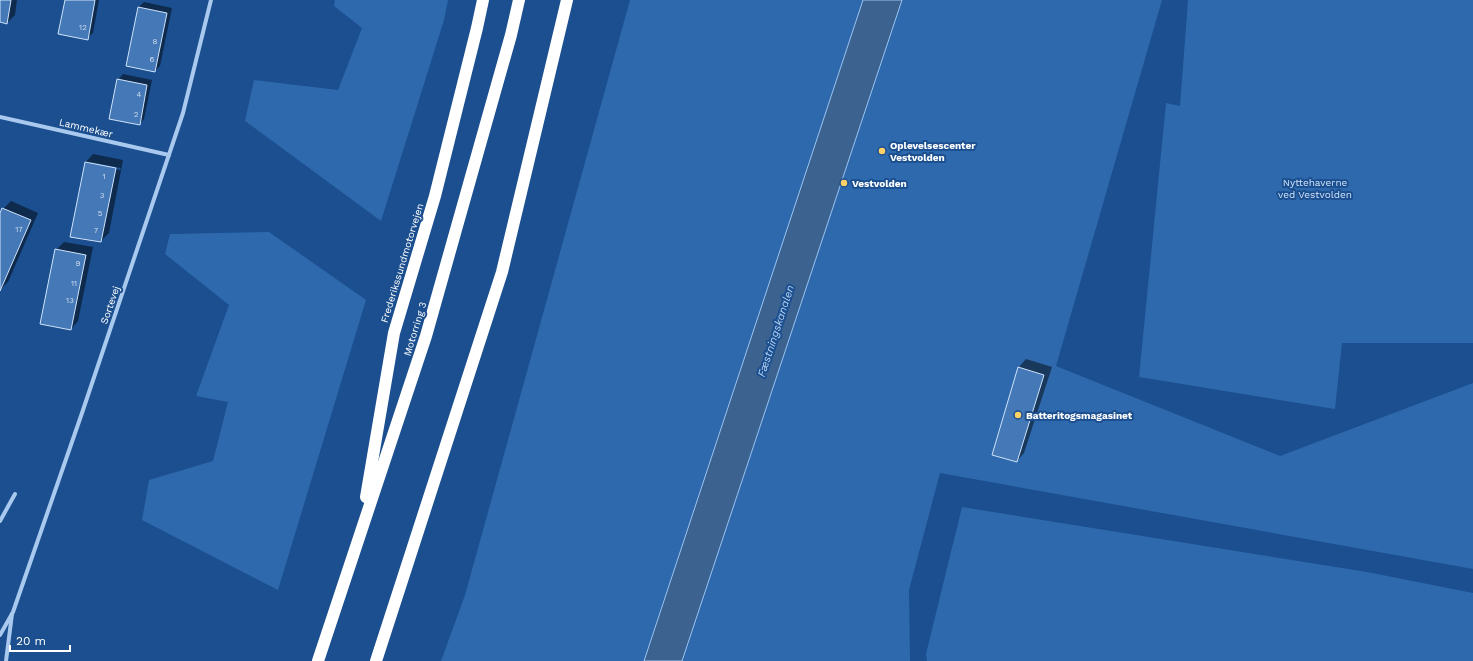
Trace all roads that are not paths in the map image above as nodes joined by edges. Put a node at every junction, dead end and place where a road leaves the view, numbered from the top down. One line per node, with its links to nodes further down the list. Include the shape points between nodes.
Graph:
1 (211, 0): 8 (street, Sortevej, via 184,113)
2 (483, 0): 11 (highway, Frederikssundmotorvejen, via 435,196 394,333)
3 (519, 0): 11 (highway, Motorring 3, via 426,336)
4 (567, 0): 6 (highway)
5 (572, 0): 6 (highway)
6 (560, 30): 16 (highway, via 502,272)
7 (0, 117): 8 (street, Lammekær)
8 (169, 155): 12 (street, Sortevej)
9 (14, 494): 10 (street)
10 (0, 521)
11 (360, 535): 15 (highway, Motorring 3)
12 (13, 612): 13 (street, Sortevej); 14 (street, Sortevej)
13 (0, 635)
14 (6, 661)
15 (318, 661)
16 (376, 661)

